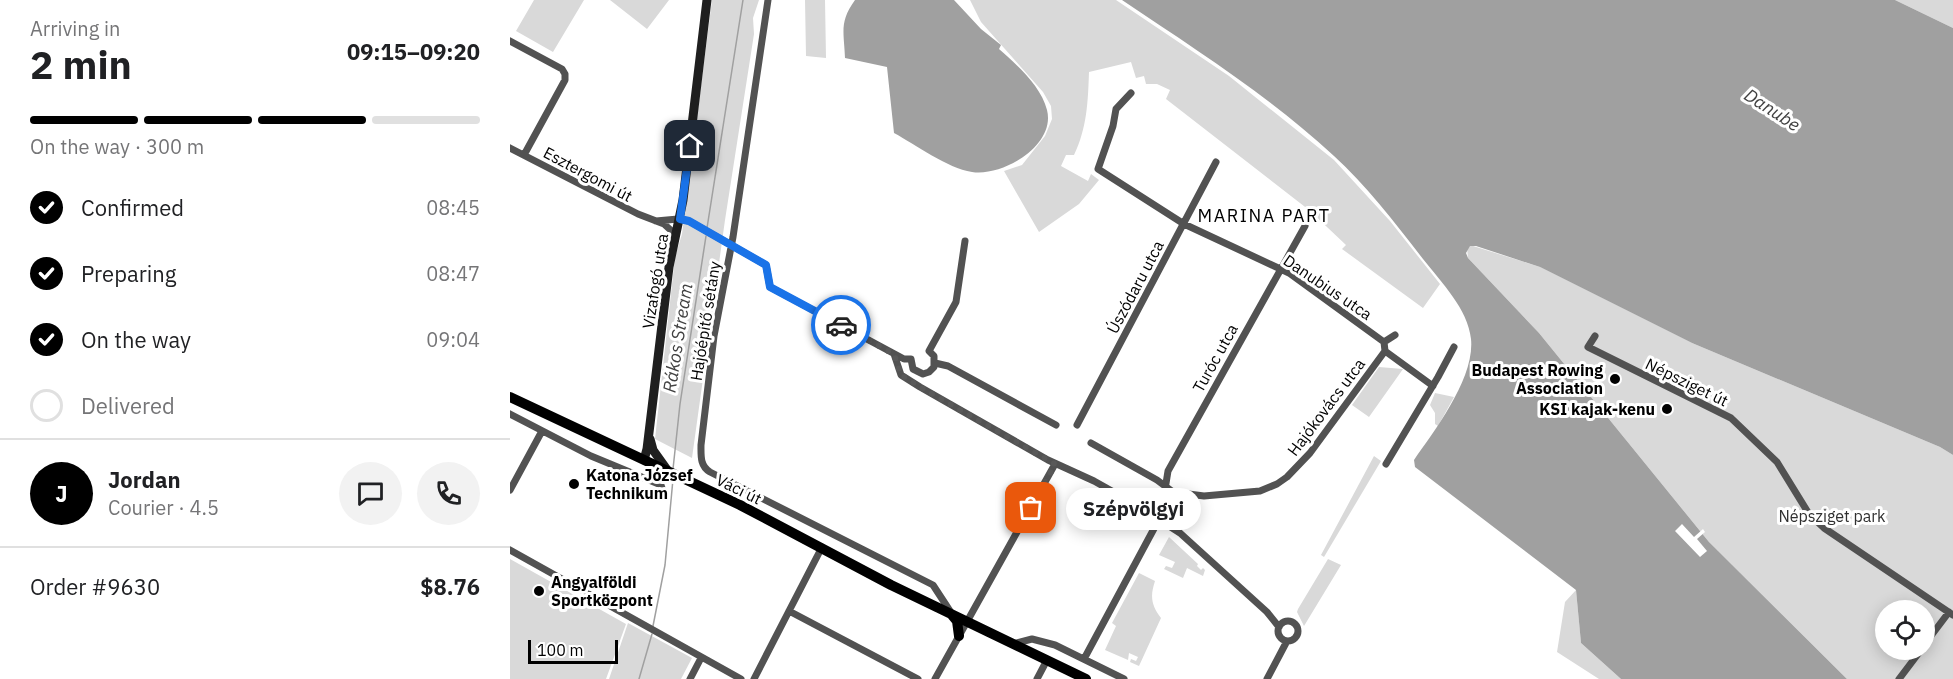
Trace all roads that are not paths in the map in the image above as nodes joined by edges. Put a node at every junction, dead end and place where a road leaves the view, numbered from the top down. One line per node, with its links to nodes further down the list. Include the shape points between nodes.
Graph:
1 (707, 0): 8 (street, Vizafogó utca)
2 (768, 0): 14 (street, Hajóépítő sétány)
3 (510, 41): 6 (street, via 565,74)
4 (1131, 93): 10 (street, Danubius utca, via 1116,109 1098,169)
5 (510, 148): 6 (street, Esztergomi út)
6 (524, 155): 9 (street, Esztergomi út)
7 (1216, 162): 10 (street, Úszódaru utca)
8 (680, 219): 9 (street, Esztergomi út); 12 (street, Vizafogó utca); 14 (street)
9 (656, 221): 12 (street, Esztergomi út)
10 (1184, 224): 15 (street, Danubius utca); 29 (street, Úszódaru utca)
11 (1305, 226): 15 (street, Turóc utca)
12 (676, 235): 31 (street, Vizafogó utca)
13 (965, 241): 24 (street, via 956,302 929,351)
14 (731, 245): 23 (street, via 766,265 770,287); 36 (street, Hajóépítő sétány, via 714,336 701,445)
15 (1281, 269): 18 (street, Danubius utca); 38 (street, Turóc utca, via 1168,471)
16 (1395, 335): 18 (street)
17 (1595, 336): 20 (street)
18 (1384, 342): 21 (street, Hajókovács utca)
19 (1454, 346): 25 (street)
20 (1588, 347): 22 (street); 47 (street, Népsziget út, via 1731,418 1778,462 1803,506 1824,528)
21 (1385, 351): 25 (street); 38 (street, Hajókovács utca, via 1310,453 1277,484 1245,494 1204,496 1173,492)
22 (1581, 352)
23 (894, 354): 24 (street, via 911,359 915,371 926,373); 34 (street, via 901,375)
24 (935, 363): 28 (street, via 948,366)
25 (1433, 386): 35 (street)
26 (510, 397): 33 (main road, Váci út)
27 (510, 414): 30 (street)
28 (1056, 425)
29 (1077, 425)
30 (542, 431): 39 (street); 40 (street)
31 (649, 434): 33 (street, Vizafogó utca); 37 (street, via 653,450)
32 (1091, 442): 38 (street, Hajókovács utca)
33 (644, 460): 37 (main road, Váci út)
34 (1055, 464): 41 (street); 48 (street)
35 (1386, 464)
36 (705, 469): 46 (street, Váci út, via 933,585)
37 (668, 471): 43 (main road, Váci út)
38 (1164, 485): 41 (street, Turóc utca)
39 (662, 488)
40 (510, 490)
41 (1156, 510): 42 (street, via 1166,513); 42 (street, via 1151,518)
42 (1162, 521): 49 (street); 55 (street)
43 (822, 547): 45 (street); 46 (main road, Váci út)
44 (510, 550): 54 (street)
45 (789, 611): 60 (street); 61 (street)
46 (952, 614): 48 (main road, Váci út); 51 (main road)
47 (1951, 614): 50 (street)
48 (967, 622): 51 (street); 53 (main road, Váci út)
49 (1281, 625): 52 (street, via 1279,635); 52 (street, via 1291,621 1298,627 1297,636)
50 (1935, 632)
51 (959, 636): 62 (street)
52 (1285, 640): 66 (street)
53 (1013, 644): 55 (street, via 1032,639); 56 (main road, Váci út)
54 (701, 658): 58 (street); 59 (street)
55 (1084, 659): 65 (street)
56 (1047, 660): 63 (street); 64 (main road, Váci út)
57 (1913, 660): 67 (street)
58 (690, 679)
59 (741, 679)
60 (754, 679)
61 (918, 679)
62 (935, 679)
63 (1037, 679)
64 (1086, 679)
65 (1124, 679)
66 (1267, 679)
67 (1899, 679)

